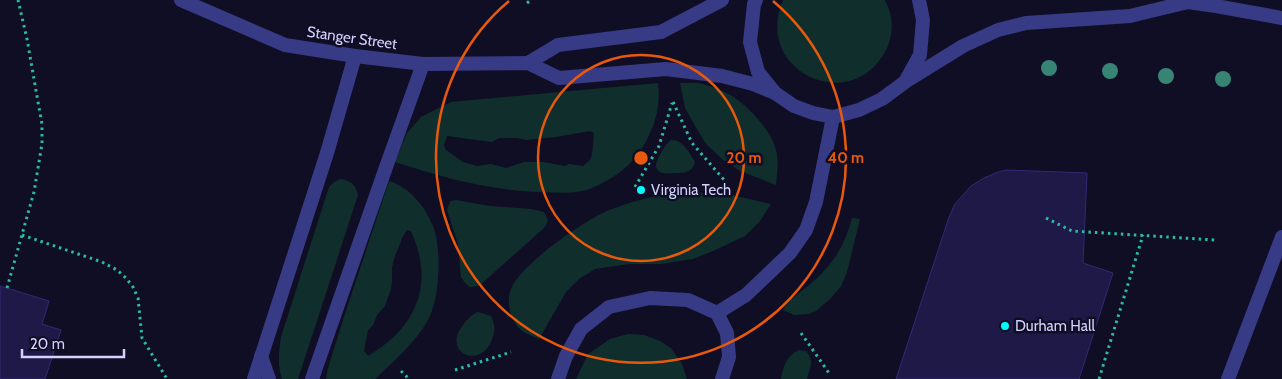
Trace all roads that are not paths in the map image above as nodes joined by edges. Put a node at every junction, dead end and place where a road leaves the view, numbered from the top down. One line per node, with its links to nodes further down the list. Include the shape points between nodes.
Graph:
1 (181, 0): 7 (street, Stanger Street, via 285,45)
2 (722, 0): 8 (street, via 661,32 558,45)
3 (756, 0): 11 (street, via 750,42 758,72)
4 (918, 0): 10 (street, via 923,20 920,55)
5 (1186, 1): 6 (street); 10 (street, via 1130,16 1026,23 998,30 963,46)
6 (1282, 18)
7 (355, 56): 9 (street, Stanger Street); 15 (street, via 328,153)
8 (528, 63): 9 (street, Stanger Street); 11 (street, Stanger Street, via 559,78 666,70 722,76)
9 (423, 64): 18 (street)
10 (905, 82): 12 (street, via 882,99)
11 (774, 93): 12 (street, via 794,106)
12 (833, 117): 14 (street, via 816,202 806,230 790,253 746,295)
13 (1282, 236): 21 (street)
14 (717, 314): 19 (street, via 688,300 650,298 609,307 581,329); 20 (street, via 727,333 729,357)
15 (261, 356): 16 (street); 17 (street)
16 (254, 379)
17 (269, 379)
18 (312, 379)
19 (558, 379)
20 (722, 379)
21 (1228, 379)

